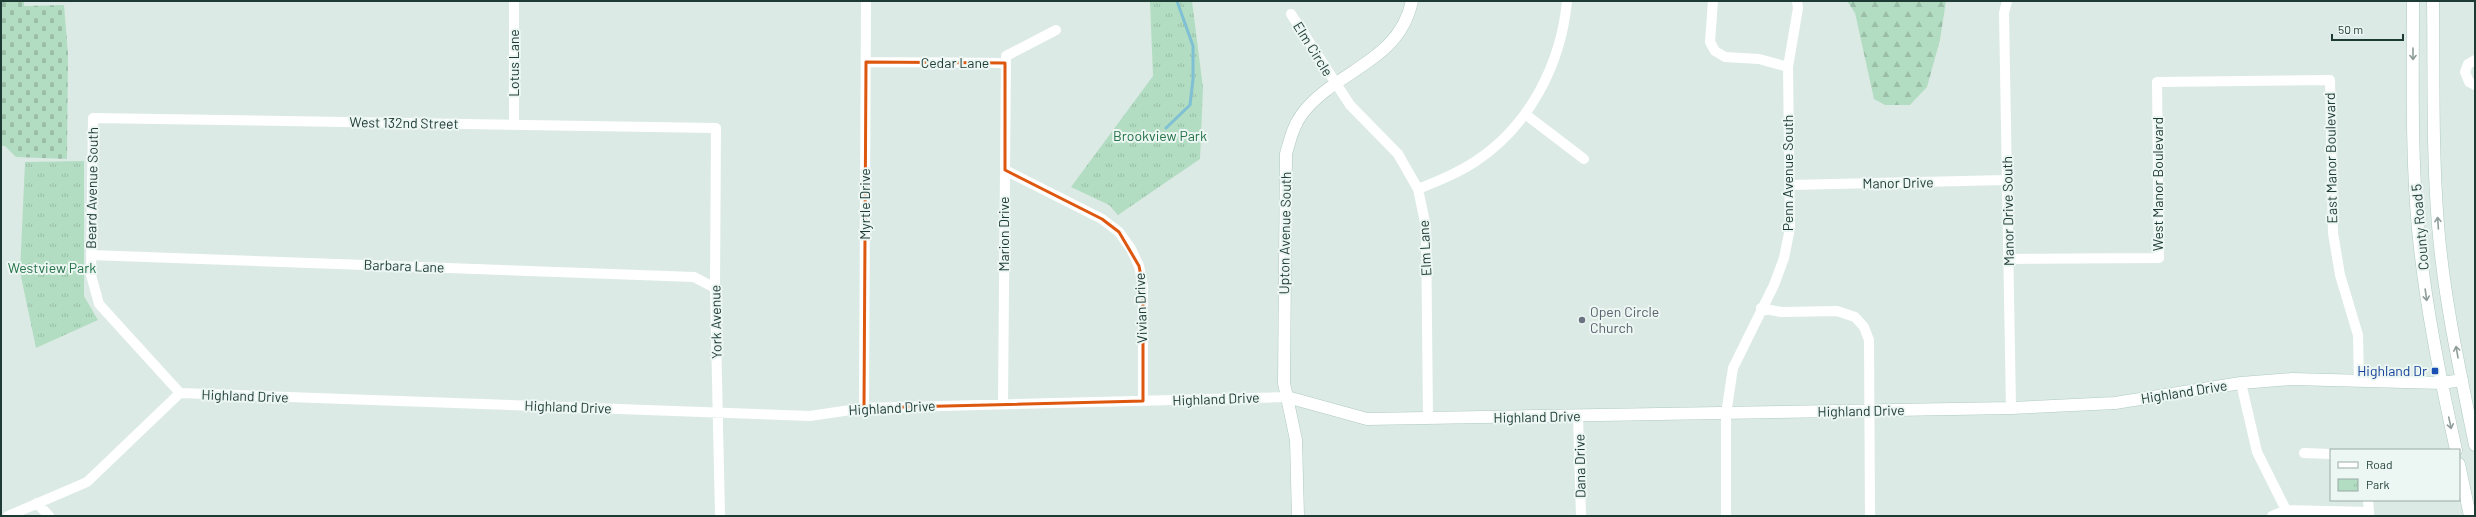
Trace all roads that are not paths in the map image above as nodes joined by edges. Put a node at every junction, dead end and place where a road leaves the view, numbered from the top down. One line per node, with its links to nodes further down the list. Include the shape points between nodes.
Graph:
1 (514, 1): 21 (street, Lotus Lane)
2 (866, 1): 13 (street, Myrtle Drive)
3 (1412, 1): 17 (street, Upton Avenue South, via 1400,32 1387,49)
4 (1568, 1): 19 (street, via 1564,30 1550,72)
5 (1713, 1): 15 (street, via 1710,42 1715,51 1725,58 1759,59)
6 (1797, 1): 15 (street, Penn Avenue South, via 1794,45)
7 (2007, 1): 25 (street, Manor Drive South, via 2004,13)
8 (2413, 1): 35 (street, County Road 5, one-way to 35, via 2418,228 2429,315)
9 (2433, 1): 32 (street, County Road 5, one-way to 9, via 2449,312 2438,225 2434,136)
10 (1291, 14): 17 (street, Elm Circle)
11 (1056, 30): 14 (street, Cedar Lane, via 1006,56)
12 (2475, 60): 18 (street, via 2468,64 2466,72 2469,82)
13 (866, 62): 14 (street, Cedar Lane); 40 (street, Myrtle Drive)
14 (1005, 63): 24 (street, Marion Drive)
15 (1788, 67): 26 (street, Penn Avenue South)
16 (2157, 82): 29 (street, West Manor Boulevard, via 2159,258); 33 (street, East Manor Boulevard, via 2330,80 2333,233 2340,276 2358,335)
17 (1335, 85): 27 (street, Elm Lane, via 1350,105 1398,154); 37 (street, Upton Avenue South, via 1313,101 1301,115 1286,154 1284,383)
18 (2475, 85)
19 (1525, 114): 23 (street); 27 (street, via 1503,139 1477,161)
20 (93, 118): 21 (street, West 132nd Street); 28 (street, Beard Avenue South)
21 (514, 125): 22 (street, West 132nd Street)
22 (716, 128): 30 (street, York Avenue)
23 (1584, 159)
24 (1005, 170): 38 (street, Vivian Drive, via 1102,219 1118,232 1131,249 1139,266 1143,286); 39 (street, Marion Drive)
25 (2006, 180): 26 (street, Manor Drive); 29 (street, Manor Drive South)
26 (1790, 185): 31 (street, Penn Avenue South, via 1790,228 1784,258 1774,285)
27 (1418, 190): 46 (street, Elm Lane, via 1426,227)
28 (91, 255): 30 (street, Barbara Lane, via 694,277); 36 (street, Beard Avenue South, via 91,276 99,304)
29 (2009, 259): 41 (street, Manor Drive South)
30 (715, 288): 43 (street, York Avenue)
31 (1761, 308): 42 (street, via 1781,312 1837,311 1855,317 1864,327 1869,340); 44 (street, Penn Avenue South, via 1732,368)
32 (2462, 380): 35 (street, Highland Drive); 47 (street, County Road 5)
33 (2358, 381): 34 (street, Highland Drive, via 2292,379); 35 (street, Highland Drive)
34 (2241, 383): 41 (street, Highland Drive, via 2115,403); 54 (street, via 2257,452)
35 (2442, 383): 48 (street, County Road 5, one-way to 48)
36 (180, 393): 43 (street, Highland Drive); 53 (street, via 87,482)
37 (1287, 398): 38 (street, Highland Drive); 46 (street, Highland Drive, via 1367,419); 59 (street, Upton Avenue South, via 1296,440)
38 (1143, 401): 39 (street, Highland Drive)
39 (1003, 404): 40 (street, Highland Drive)
40 (864, 408): 43 (street, Highland Drive, via 810,416)
41 (2011, 408): 42 (street, Highland Drive)
42 (1870, 411): 44 (street, Highland Drive); 62 (street)
43 (718, 413): 58 (street, York Avenue)
44 (1726, 414): 45 (street, Highland Drive); 61 (street, Penn Avenue South)
45 (1578, 416): 46 (street, Highland Drive); 60 (street, Dana Drive)
46 (1428, 418)
47 (2475, 445)
48 (2456, 449)
49 (2304, 453): 50 (street)
50 (2330, 454)
51 (2460, 469): 64 (street)
52 (2368, 501): 55 (street)
53 (37, 503): 56 (street); 57 (street)
54 (2288, 513): 55 (street); 63 (street)
55 (2369, 514)
56 (8, 516)
57 (49, 516)
58 (720, 516)
59 (1298, 516)
60 (1581, 516)
61 (1726, 516)
62 (1870, 516)
63 (2272, 516)
64 (2470, 516)

